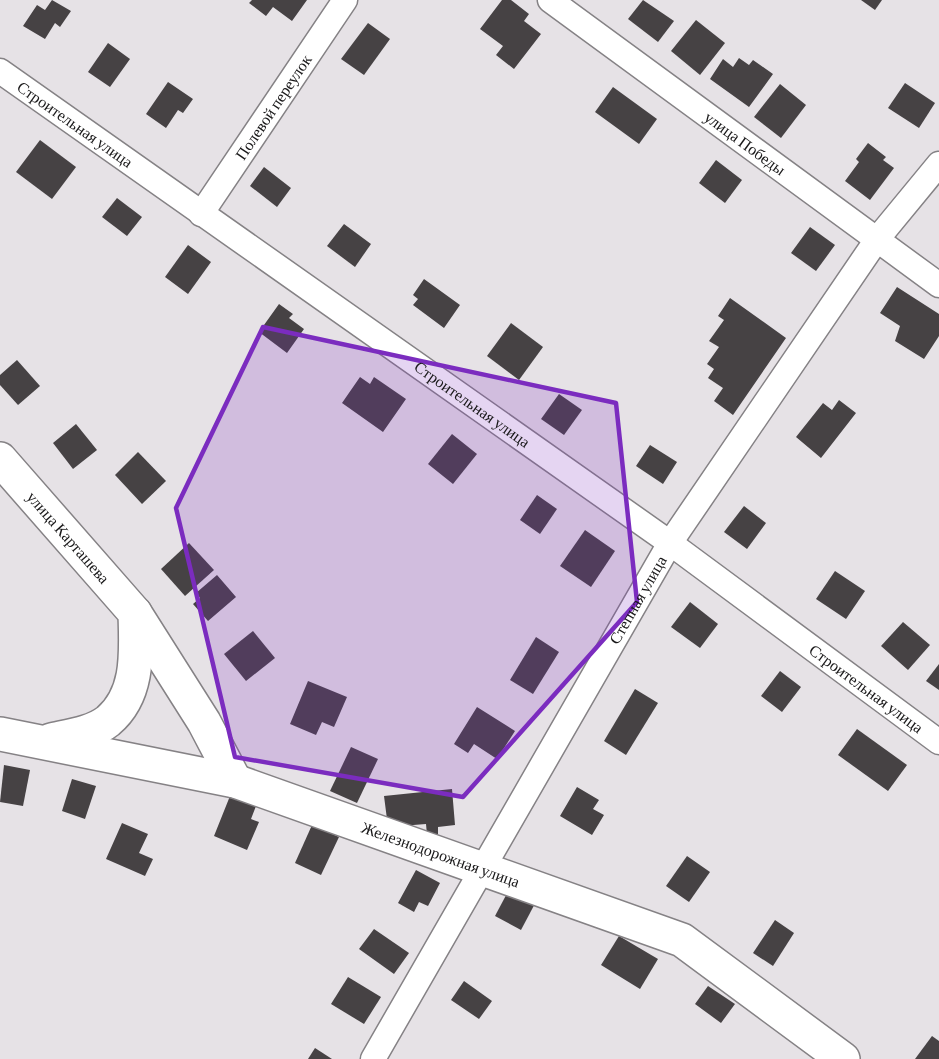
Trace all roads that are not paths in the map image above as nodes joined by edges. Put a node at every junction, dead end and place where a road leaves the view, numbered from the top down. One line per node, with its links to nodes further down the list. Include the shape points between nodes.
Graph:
1 (345, 0): 5 (street, Полевой переулок)
2 (550, 0): 6 (street, улица Победы)
3 (0, 71): 5 (street, Строительная улица)
4 (939, 164): 6 (street, Степная улица)
5 (201, 214): 9 (street, Строительная улица)
6 (878, 238): 7 (street, улица Победы); 9 (street, Степная улица)
7 (939, 285)
8 (0, 459): 10 (street, улица Карташева)
9 (670, 543): 13 (street, Строительная улица); 15 (street, Степная улица)
10 (135, 613): 12 (street, via 136,660 129,695 108,721); 14 (street, улица Карташева, via 204,723)
11 (0, 734): 12 (street, Железнодорожная улица)
12 (47, 742): 14 (street, Железнодорожная улица)
13 (939, 742)
14 (235, 781): 15 (street, Железнодорожная улица)
15 (481, 868): 16 (street, Степная улица); 17 (street, Железнодорожная улица, via 682,940)
16 (373, 1059)
17 (843, 1059)

